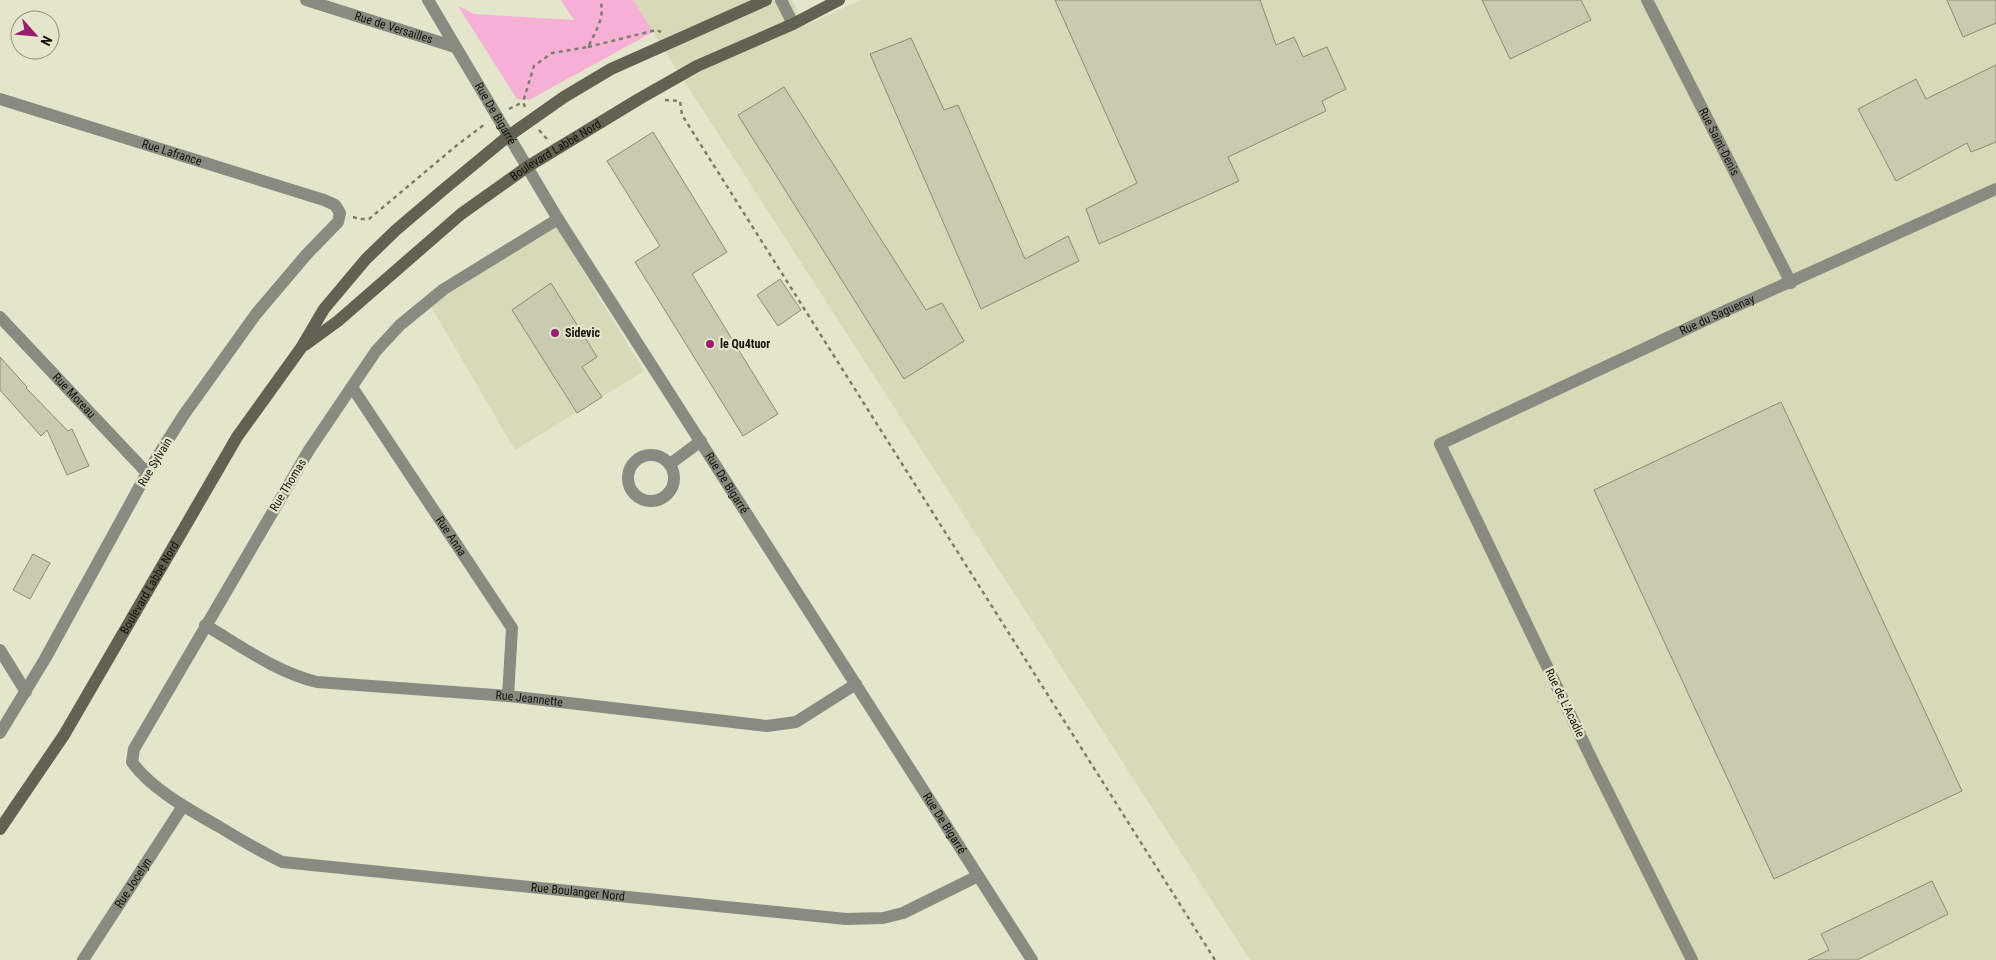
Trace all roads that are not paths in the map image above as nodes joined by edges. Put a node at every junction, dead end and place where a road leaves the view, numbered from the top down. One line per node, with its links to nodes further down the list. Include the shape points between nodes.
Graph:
1 (306, 0): 8 (street, Rue de Versailles)
2 (428, 0): 8 (street, Rue De Bigarré)
3 (766, 0): 10 (main road, Boulevard Labbé Nord, via 611,69)
4 (781, 0): 7 (street)
5 (839, 0): 7 (main road, Boulevard Labbé Nord)
6 (1647, 0): 15 (street, Rue Saint-Denis)
7 (793, 24): 11 (main road, Boulevard Labbé Nord, via 697,66)
8 (455, 46): 10 (street, Rue De Bigarré)
9 (0, 99): 13 (street, Rue Lafrance, via 324,200 335,205)
10 (507, 137): 11 (street, Rue De Bigarré); 17 (main road, Boulevard Labbé Nord, via 366,259 324,309)
11 (527, 168): 14 (street, Rue De Bigarré); 17 (main road, Boulevard Labbé Nord, via 461,214 338,321)
12 (1996, 189): 15 (street, Rue du Saguenay)
13 (340, 213): 22 (street, Rue Sylvain, via 338,222 238,337)
14 (558, 219): 18 (street, Rue Thomas, via 444,289 400,325 376,351); 19 (street, Rue De Bigarré)
15 (1791, 282): 20 (street, Rue du Saguenay)
16 (0, 317): 22 (street, Rue Moreau)
17 (301, 348): 30 (main road, Boulevard Labbé Nord, via 237,437 64,734)
18 (352, 386): 23 (street, Rue Thomas, via 309,450); 27 (street, Rue Anna, via 512,628)
19 (701, 441): 21 (street); 25 (street, Rue De Bigarré)
20 (1440, 444): 34 (street, Rue de L'Acadie)
21 (670, 464)
22 (147, 473): 26 (street, Rue Sylvain)
23 (205, 625): 27 (street, Rue Jeannette, via 298,678); 29 (street, Rue Thomas, via 134,749 132,762 139,773)
24 (0, 650): 26 (street)
25 (856, 684): 27 (street, Rue Jeannette, via 796,722 767,726); 31 (street, Rue De Bigarré)
26 (26, 692): 28 (street, Rue Sylvain)
27 (508, 696)
28 (0, 733)
29 (183, 806): 31 (street, Rue Boulanger Nord, via 282,862 846,919 883,918 903,913); 32 (street, Rue Jocelyn)
30 (0, 828)
31 (978, 876): 33 (street, Rue De Bigarré)
32 (83, 960)
33 (1032, 960)
34 (1692, 960)

